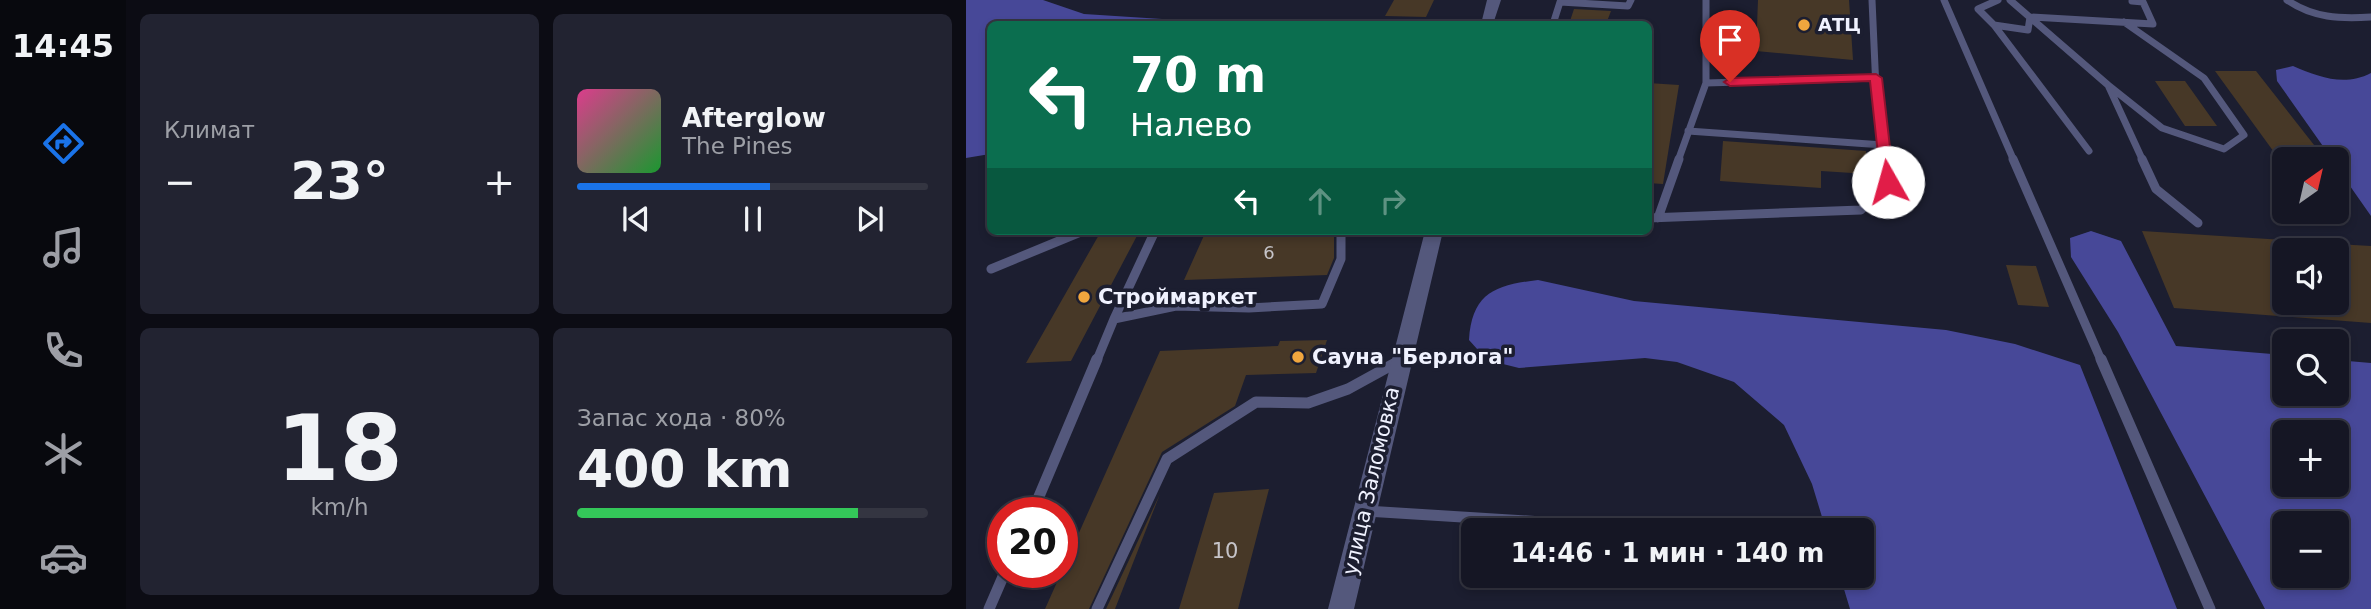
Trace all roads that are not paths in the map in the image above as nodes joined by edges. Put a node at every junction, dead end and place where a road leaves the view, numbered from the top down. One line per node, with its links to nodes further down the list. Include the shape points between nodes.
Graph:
1 (1494, 0): 12 (street)
2 (1631, 0): 13 (lane, via 1628,6 1560,2)
3 (1706, 0): 17 (lane)
4 (1872, 0): 16 (lane)
5 (1944, 0): 38 (lane)
6 (1998, 0): 15 (lane, via 1978,9)
7 (2010, 0): 10 (lane)
8 (2287, 0): 11 (lane, via 2335,19)
9 (2132, 1): 14 (lane, via 2143,2 2152,23)
10 (2030, 17): 14 (lane); 15 (lane, via 2028,30); 18 (lane)
11 (2371, 17)
12 (1488, 21)
13 (1554, 21)
14 (2124, 22): 18 (lane, via 2204,78 2244,135 2224,149 2162,128)
15 (1994, 25): 21 (lane)
16 (1876, 78): 17 (lane); 20 (lane)
17 (1706, 83): 19 (lane)
18 (2108, 85): 23 (lane, via 2156,189)
19 (1688, 131): 20 (lane); 22 (lane)
20 (1883, 145): 22 (lane, via 1888,182 1861,210)
21 (2090, 151)
22 (1653, 218)
23 (2199, 223)
24 (1074, 235): 28 (lane)
25 (1154, 235): 29 (lane)
26 (1342, 235): 29 (lane, via 1344,245 1336,274 1322,304 1176,306)
27 (1433, 235): 30 (street, улица Заломовка)
28 (991, 270)
29 (1114, 319): 31 (lane)
30 (1399, 361): 32 (street, улица Заломовка); 36 (lane, via 1348,389 1308,403 1256,402 1167,459)
31 (1038, 497)
32 (1366, 511): 33 (lane); 37 (street, улица Заломовка)
33 (1478, 518)
34 (998, 588): 35 (lane)
35 (989, 609)
36 (1097, 609)
37 (1340, 609)
38 (2210, 609)

